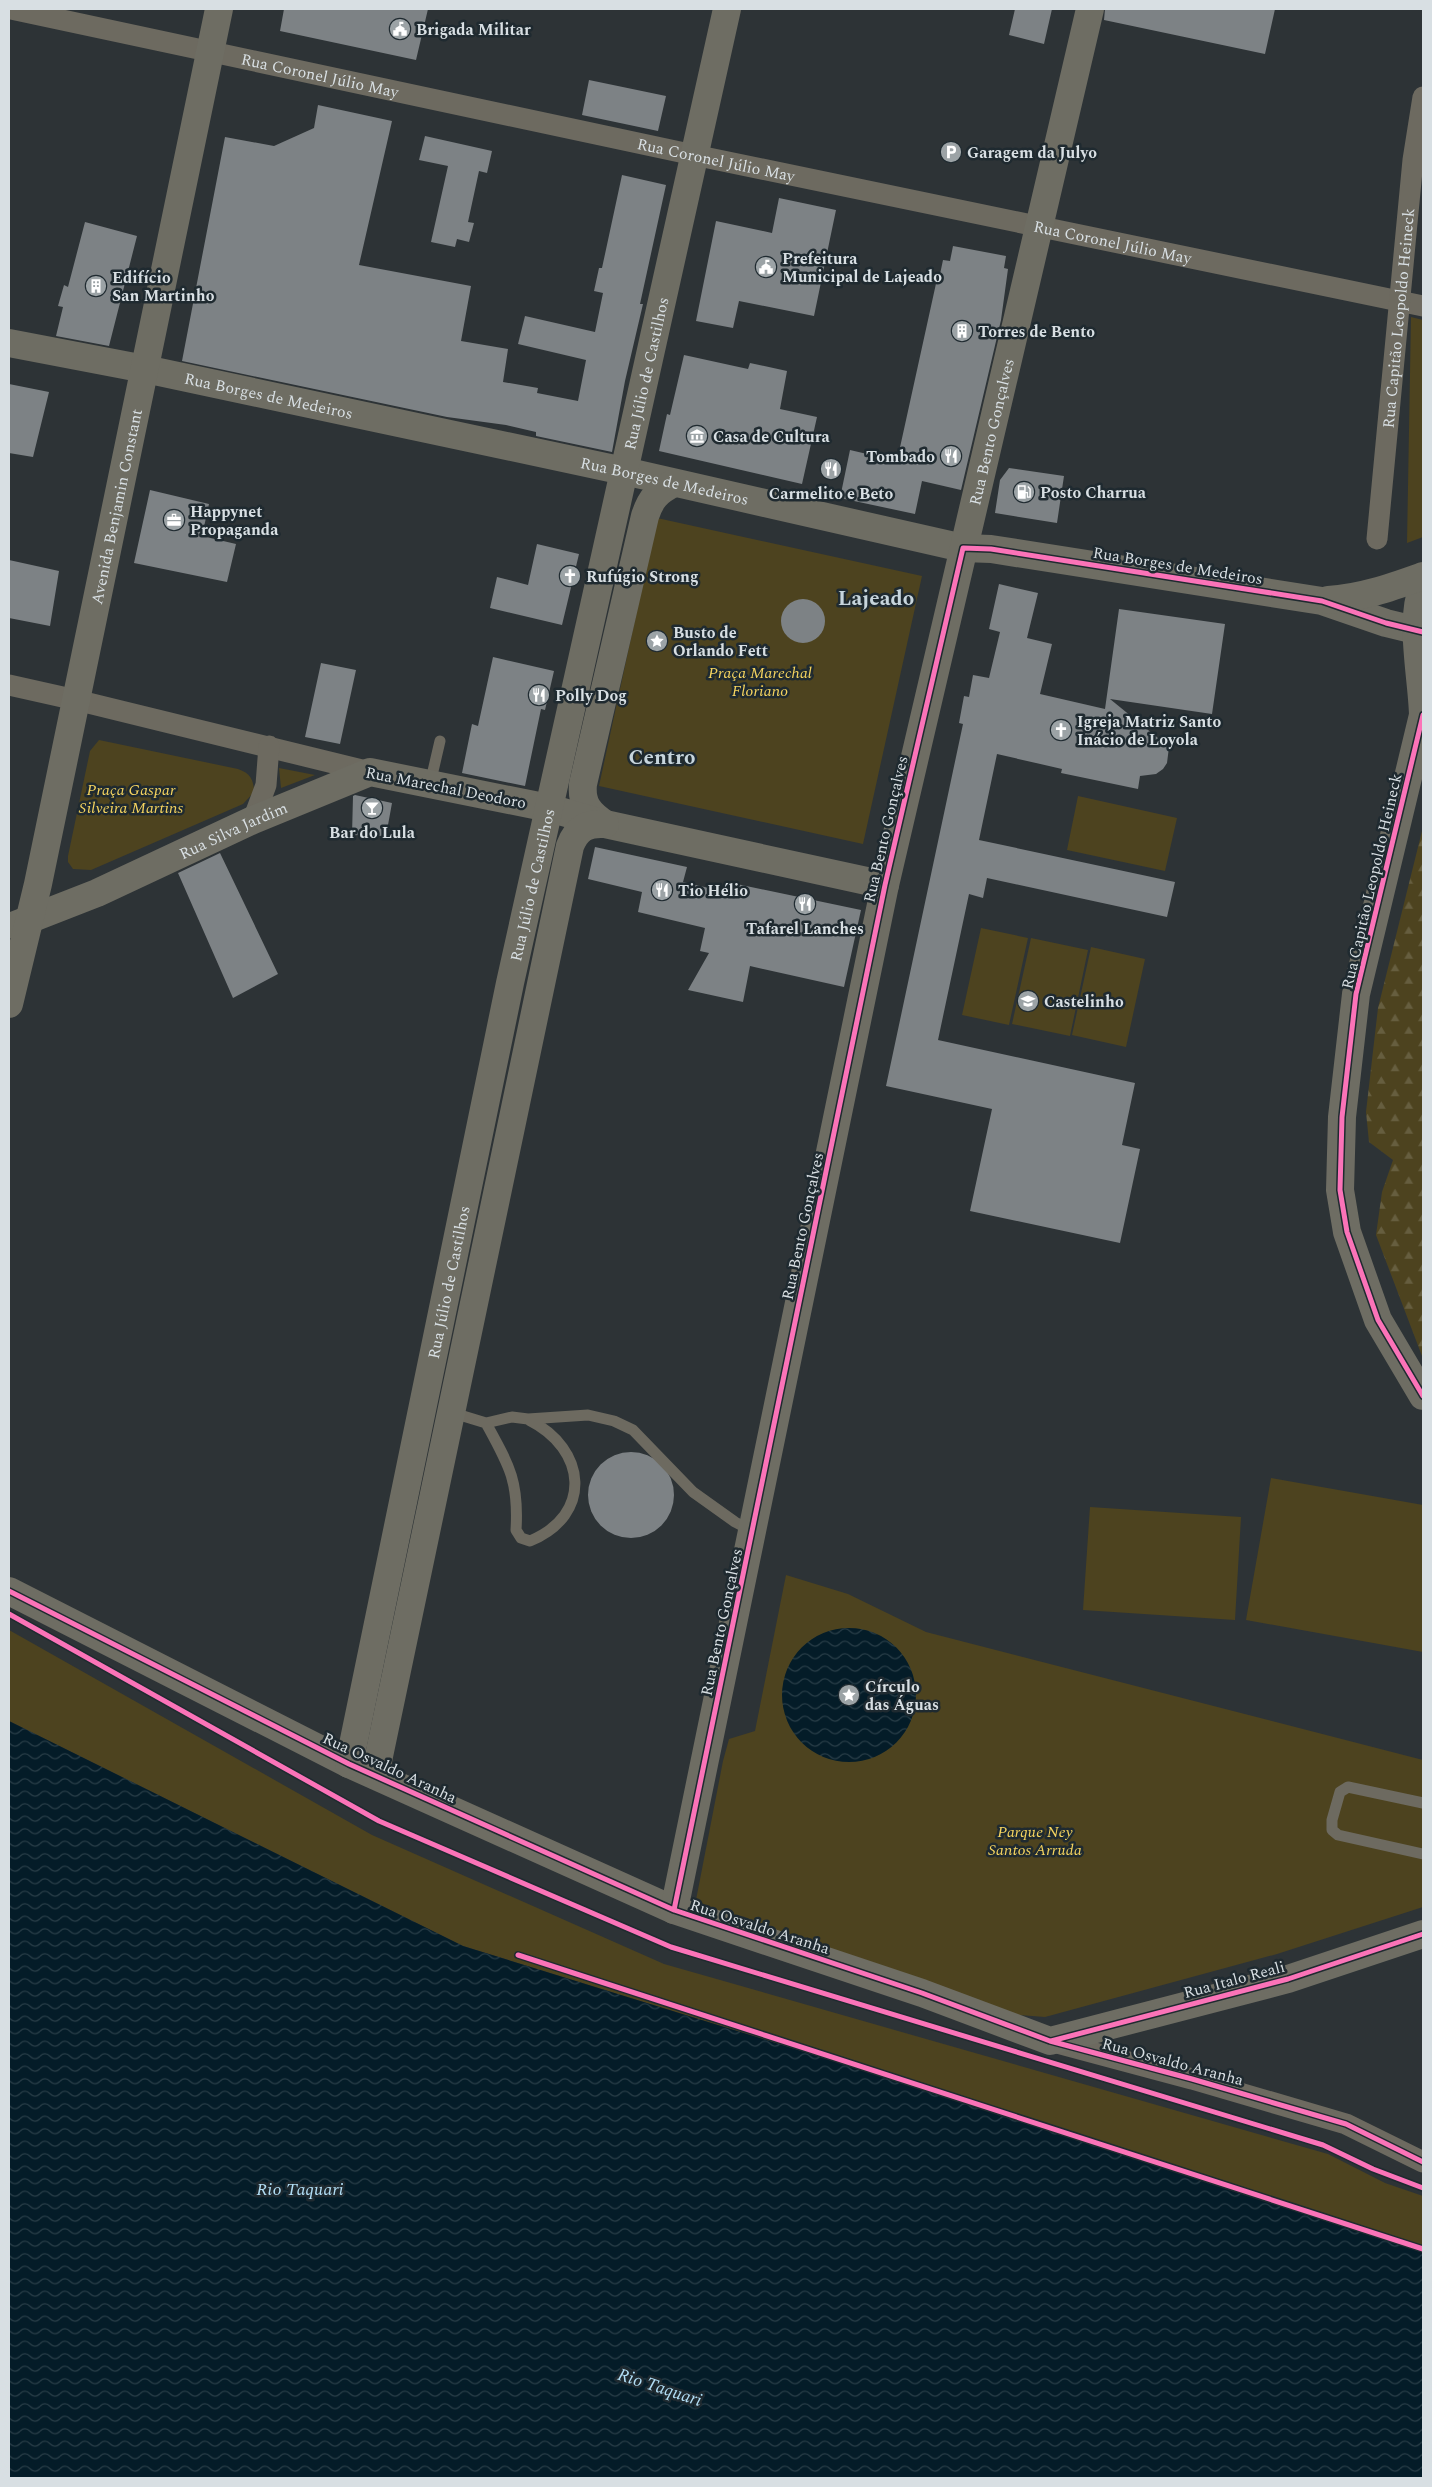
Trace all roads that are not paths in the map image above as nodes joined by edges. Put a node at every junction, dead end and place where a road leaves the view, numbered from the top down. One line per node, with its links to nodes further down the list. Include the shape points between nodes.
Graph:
1 (11, 9): 5 (street, Rua Coronel Júlio May)
2 (219, 9): 5 (street, Avenida Benjamin Constant)
3 (726, 9): 7 (street, Rua Júlio de Castilhos)
4 (1090, 9): 9 (street, Rua Bento Gonçalves)
5 (210, 51): 7 (street, Rua Coronel Júlio May); 13 (street, Avenida Benjamin Constant)
6 (1423, 97): 8 (street, Rua Capitão Leopoldo Heineck)
7 (694, 156): 9 (street, Rua Coronel Júlio May); 14 (street, Rua Júlio de Castilhos)
8 (1418, 158): 10 (street, Rua Capitão Leopoldo Heineck)
9 (1040, 227): 10 (street, Rua Coronel Júlio May); 17 (street, Rua Bento Gonçalves)
10 (1398, 300): 11 (street, Rua Coronel Júlio May); 16 (street, Rua Capitão Leopoldo Heineck)
11 (1423, 306)
12 (9, 343): 13 (street, Rua Borges de Medeiros)
13 (145, 369): 14 (street, Rua Borges de Medeiros); 23 (street, Avenida Benjamin Constant)
14 (624, 471): 15 (street, Rua Borges de Medeiros); 29 (street, Rua Júlio de Castilhos)
15 (674, 483): 17 (street, Rua Borges de Medeiros); 31 (street, via 651,499 645,516 583,784 586,808)
16 (1377, 539)
17 (963, 548): 20 (street, Rua Borges de Medeiros, via 991,549); 33 (street, Rua Bento Gonçalves)
18 (1423, 576): 20 (street, Rua Borges de Medeiros, via 1354,598)
19 (1423, 587): 21 (street, Rua Capitão Leopoldo Heineck, via 1419,602)
20 (1322, 601): 21 (street, Rua Borges de Medeiros)
21 (1419, 631): 24 (street, Rua Capitão Leopoldo Heineck)
22 (9, 685): 23 (street, Rua Marechal Deodoro)
23 (76, 700): 26 (street, Rua Marechal Deodoro); 32 (street, Avenida Benjamin Constant)
24 (1423, 714): 41 (street, Rua Capitão Leopoldo Heineck, via 1356,994 1342,1117 1340,1190 1347,1232 1378,1320)
25 (440, 741): 28 (lane)
26 (269, 746): 27 (street, Rua Marechal Deodoro); 30 (street, via 266,785)
27 (370, 772): 28 (street, Rua Marechal Deodoro); 30 (street, Rua Silva Jardim)
28 (430, 784): 29 (street, Rua Marechal Deodoro)
29 (549, 808): 31 (street, Rua Marechal Deodoro); 36 (street, Rua Júlio de Castilhos)
30 (253, 820): 34 (street, Rua Silva Jardim)
31 (605, 824): 33 (street, Rua Marechal Deodoro); 37 (street, Rua Júlio de Castilhos, via 592,824 574,836)
32 (38, 884): 34 (street, Rua Silva Jardim, via 58,892); 35 (street, Avenida Benjamin Constant)
33 (885, 885): 45 (street, Rua Bento Gonçalves)
34 (97, 893): 35 (street, Rua Silva Jardim)
35 (15, 922): 38 (street, Avenida Benjamin Constant)
36 (510, 983): 37 (street); 39 (street, Rua Júlio de Castilhos)
37 (540, 989): 40 (street, Rua Júlio de Castilhos)
38 (9, 1004)
39 (464, 1204): 40 (street); 42 (street, Rua Júlio de Castilhos)
40 (493, 1211): 42 (street, Rua Júlio de Castilhos)
41 (1423, 1396)
42 (437, 1409): 44 (lane); 47 (street, Rua Júlio de Castilhos); 48 (street, Rua Júlio de Castilhos)
43 (528, 1419): 44 (lane, via 512,1417); 44 (lane, via 543,1426 559,1442 570,1457 576,1474 576,1489 561,1522 530,1541 521,1538 516,1530 518,1501 511,1470); 45 (lane, via 588,1415 634,1430 693,1492)
44 (486, 1423)
45 (752, 1531): 53 (street, Rua Bento Gonçalves)
46 (9, 1591): 49 (street, Rua Osvaldo Aranha)
47 (381, 1607): 48 (street); 49 (street, Rua Júlio de Castilhos)
48 (409, 1614): 50 (street, Rua Júlio de Castilhos)
49 (349, 1764): 50 (street, Rua Osvaldo Aranha)
50 (375, 1776): 53 (street, Rua Osvaldo Aranha)
51 (1423, 1803): 52 (lane, via 1348,1787 1340,1792 1332,1830 1338,1835)
52 (1423, 1854)
53 (674, 1910): 55 (street, Rua Osvaldo Aranha, via 922,1993)
54 (1423, 1934): 55 (street, Rua Italo Reali, via 1288,1979)
55 (1050, 2041): 56 (street, Rua Osvaldo Aranha, via 1346,2124)
56 (1423, 2162)

